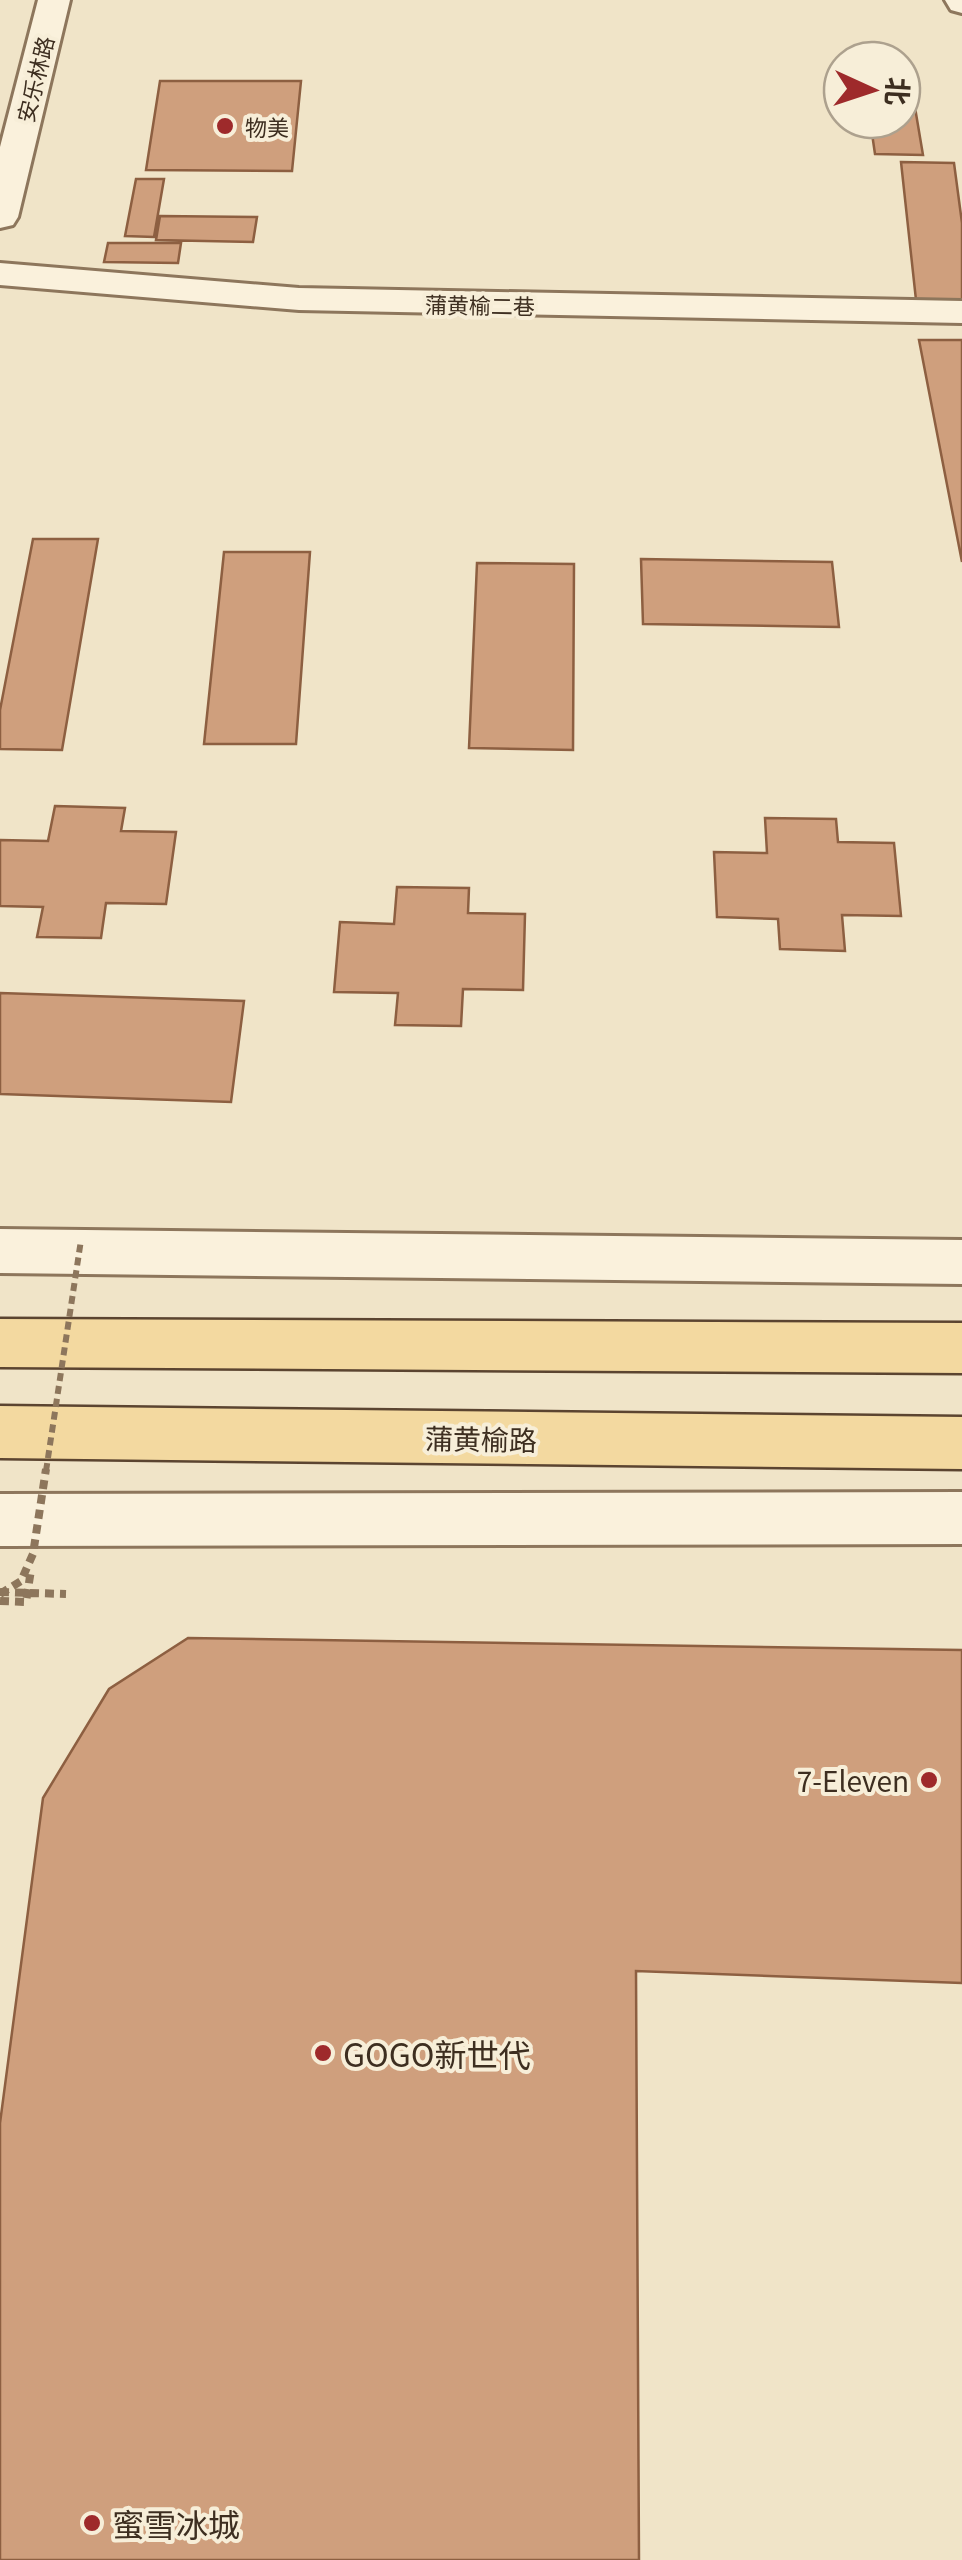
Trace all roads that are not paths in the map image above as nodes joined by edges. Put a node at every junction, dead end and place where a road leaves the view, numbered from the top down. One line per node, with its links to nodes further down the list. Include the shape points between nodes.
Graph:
1 (54, 0): 2 (street, 安乐林路)
2 (0, 216)
3 (0, 274): 4 (street, 蒲黄榆二巷, via 300,299)
4 (962, 312)
5 (0, 1251): 6 (street)
6 (962, 1262)
7 (0, 1343): 8 (main road)
8 (962, 1348)
9 (0, 1432): 10 (main road, 蒲黄榆路)
10 (962, 1443)
11 (962, 1518): 12 (street)
12 (17, 1537)

